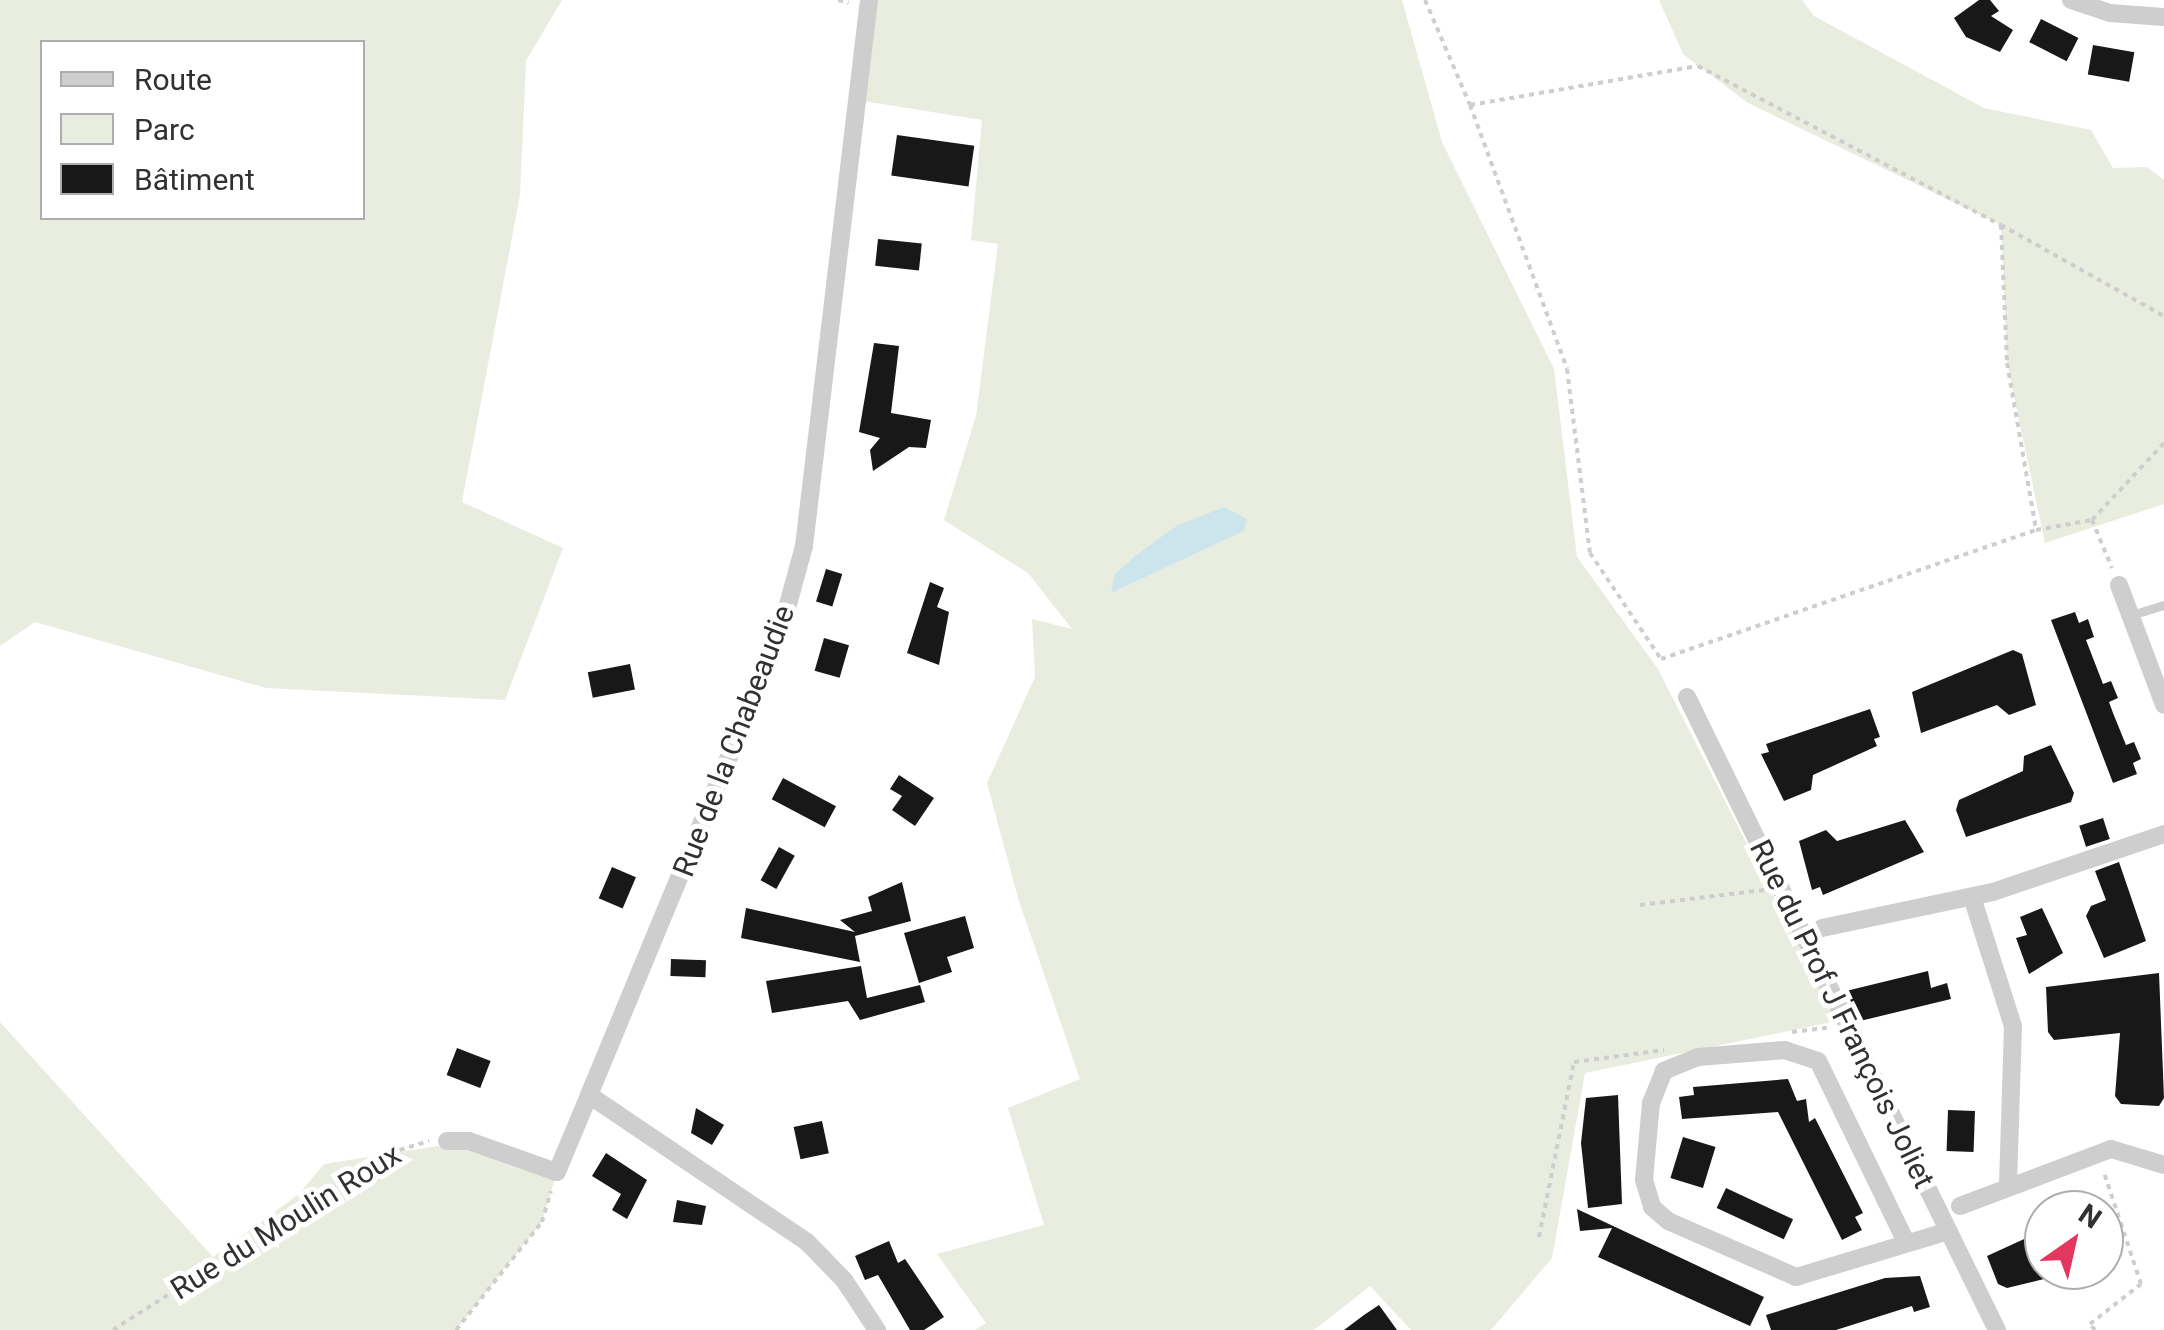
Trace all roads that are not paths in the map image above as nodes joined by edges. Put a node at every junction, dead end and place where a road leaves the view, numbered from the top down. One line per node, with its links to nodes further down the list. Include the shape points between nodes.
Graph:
1 (869, 0): 12 (street, Rue de la Chabeaudie, via 804,546 780,634)
2 (2071, 0): 3 (street, via 2110,13)
3 (2164, 17)
4 (2119, 584): 6 (street)
5 (2164, 605): 6 (lane)
6 (2131, 616): 8 (street)
7 (1688, 697): 17 (street, Rue du Prof J François Joliet)
8 (2164, 705)
9 (2164, 834): 10 (street)
10 (1972, 897): 11 (street); 15 (street, via 2013,1026)
11 (1822, 928)
12 (589, 1094): 13 (street, via 557,1172 469,1141); 19 (street, via 806,1242 844,1280)
13 (447, 1141)
14 (2164, 1165): 15 (street, via 2119,1149)
15 (2008, 1188): 16 (street)
16 (1960, 1206)
17 (1948, 1230): 18 (street); 20 (street, Rue du Prof J François Joliet)
18 (1906, 1242): 18 (street, via 1796,1277 1668,1221 1652,1206 1644,1180 1651,1102 1664,1071 1698,1057 1786,1050 1818,1061)
19 (876, 1330)
20 (1998, 1330)

